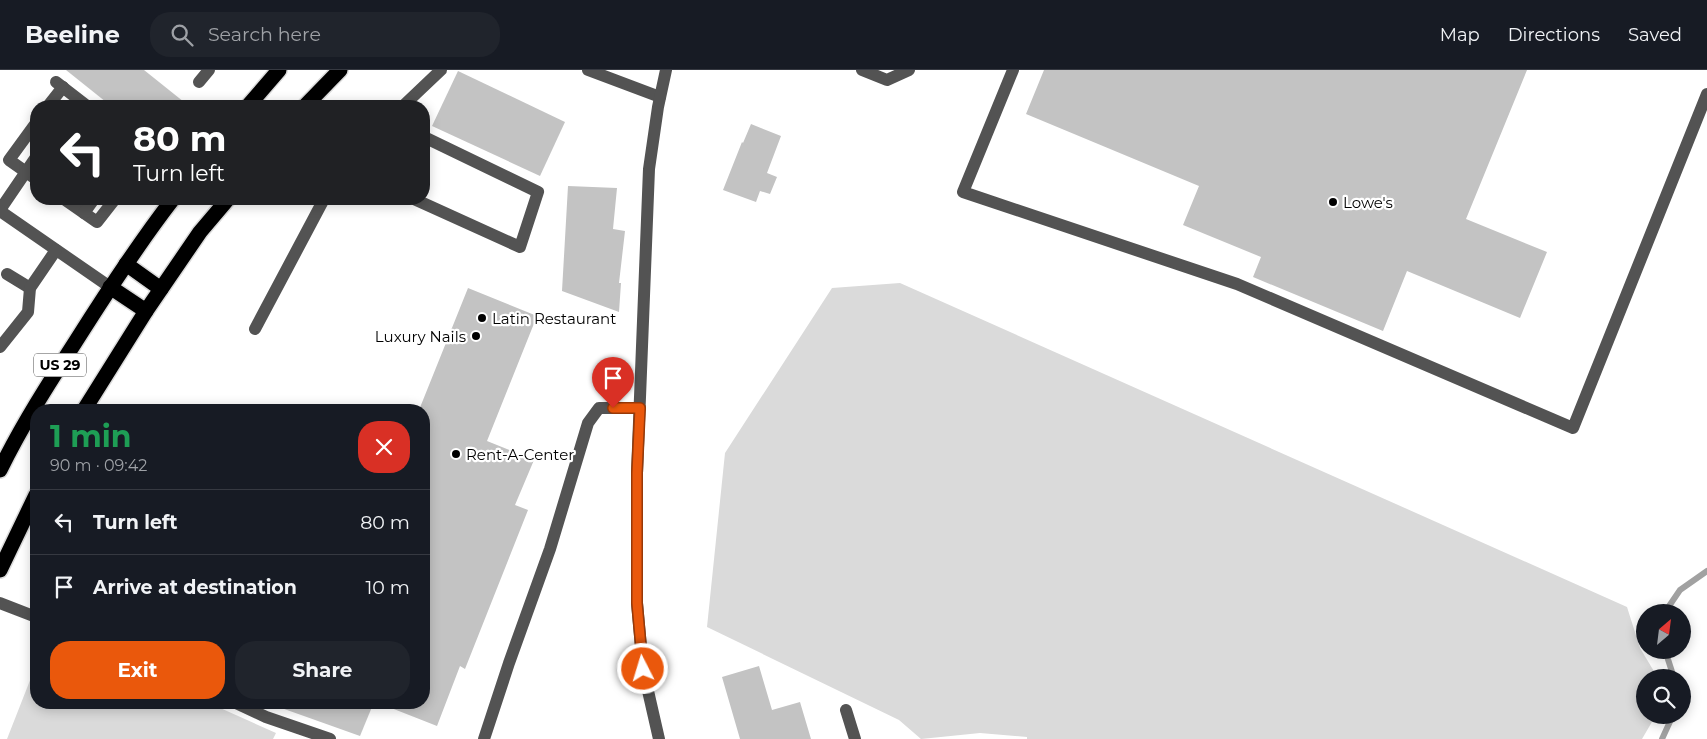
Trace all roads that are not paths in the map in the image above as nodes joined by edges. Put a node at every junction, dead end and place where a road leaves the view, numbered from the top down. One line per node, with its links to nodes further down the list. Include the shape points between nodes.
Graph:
1 (209, 70): 10 (street)
2 (279, 70): 15 (highway)
3 (340, 70): 16 (highway)
4 (441, 70): 17 (street)
5 (588, 70): 12 (street)
6 (666, 70): 12 (street)
7 (862, 70): 8 (street, via 887,80)
8 (909, 70)
9 (1013, 70): 11 (street, via 963,192 1237,284 1573,428)
10 (199, 82)
11 (1707, 94)
12 (660, 97): 40 (street, via 649,169)
13 (51, 100): 14 (street, via 59,84)
14 (75, 100)
15 (253, 100)
16 (311, 100)
17 (408, 100)
18 (30, 131): 20 (street, via 9,160)
19 (430, 141): 27 (street, via 538,192 520,246)
20 (30, 175)
21 (30, 177): 28 (street)
22 (76, 205): 23 (street, via 97,222)
23 (110, 205)
24 (169, 205): 30 (highway, US 29)
25 (223, 205): 34 (highway, US 29)
26 (321, 205): 36 (street)
27 (428, 205)
28 (0, 210): 29 (street)
29 (56, 250): 32 (street); 33 (street)
30 (126, 264): 32 (highway, US 29); 34 (highway)
31 (7, 274): 33 (street)
32 (110, 287): 35 (highway); 38 (highway, US 29)
33 (30, 288): 37 (street, via 28,312)
34 (161, 289): 35 (highway, US 29)
35 (146, 312): 39 (highway, US 29)
36 (254, 329)
37 (0, 347)
38 (37, 404)
39 (88, 404)
40 (640, 408): 50 (street, via 599,408 588,423 550,549); 51 (street, via 637,603 643,669)
41 (30, 417): 42 (highway, US 29)
42 (0, 470)
43 (30, 508): 44 (highway)
44 (0, 570)
45 (0, 602): 46 (street)
46 (30, 614)
47 (249, 709): 49 (street)
48 (846, 710): 52 (street)
49 (330, 739)
50 (484, 739)
51 (659, 739)
52 (855, 739)

